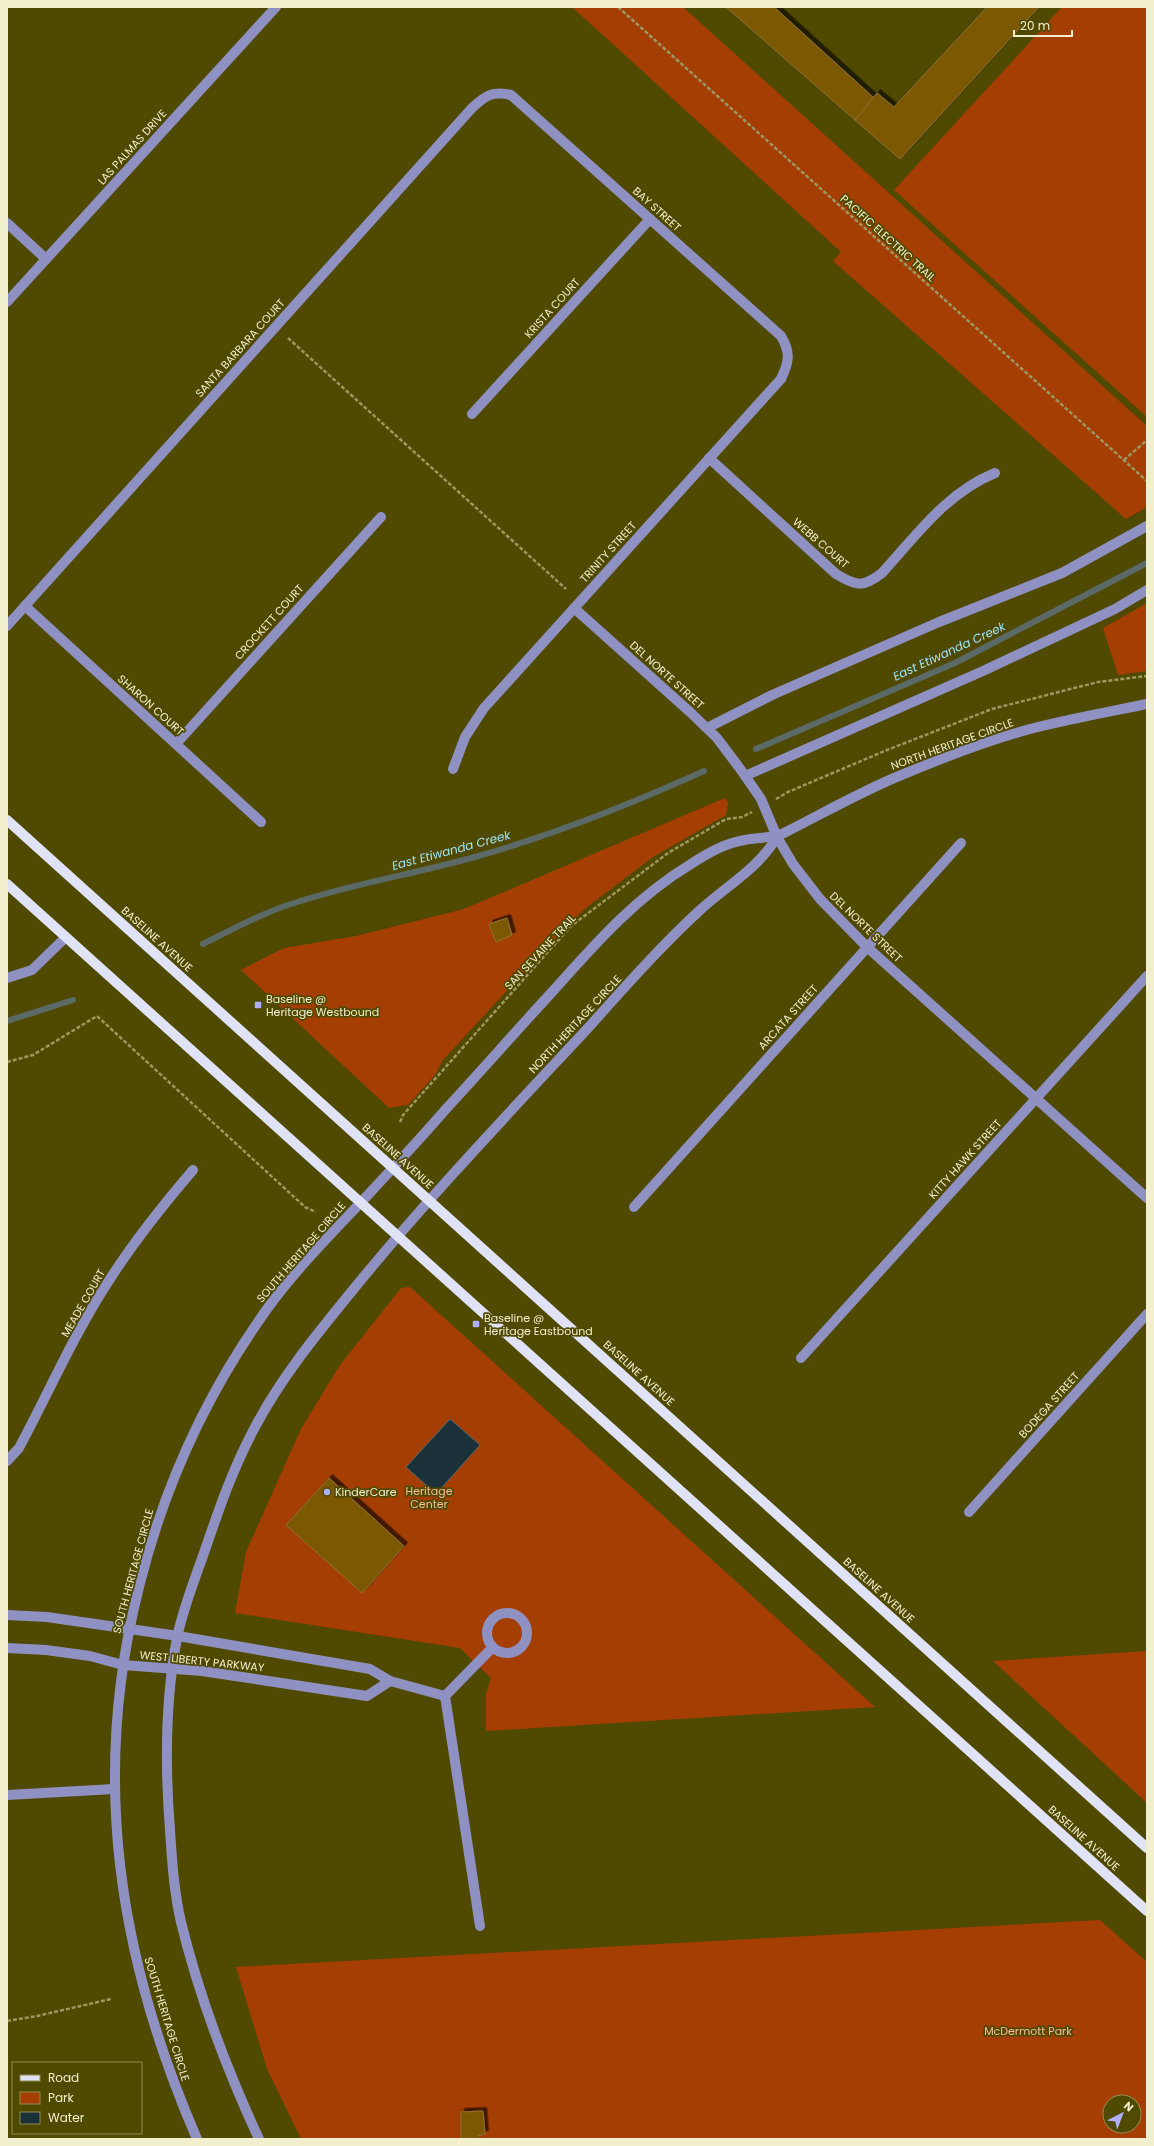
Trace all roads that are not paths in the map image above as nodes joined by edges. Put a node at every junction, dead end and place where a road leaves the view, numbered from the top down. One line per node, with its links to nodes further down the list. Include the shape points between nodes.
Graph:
1 (276, 7): 5 (street, LAS PALMAS DRIVE)
2 (496, 92): 3 (street, BAY STREET, via 511,95 522,103); 14 (street, SANTA BARBARA COURT, via 483,98 472,108)
3 (650, 219): 7 (street, BAY STREET, via 781,336); 8 (street, KRISTA COURT)
4 (7, 223): 5 (street)
5 (46, 259): 6 (street, LAS PALMAS DRIVE)
6 (7, 302)
7 (790, 357): 9 (street, TRINITY STREET, via 781,379)
8 (472, 414)
9 (709, 458): 10 (street, WEBB COURT, via 836,574 859,585 871,582 882,574 941,507 958,493); 15 (street, TRINITY STREET)
10 (995, 473)
11 (380, 517): 19 (street, CROCKETT COURT)
12 (1147, 526): 18 (street, via 1062,573 939,622 779,692)
13 (1147, 590): 21 (street, via 1115,609 983,671)
14 (25, 606): 16 (street, SANTA BARBARA COURT); 19 (street, SHARON COURT)
15 (574, 608): 18 (street, DEL NORTE STREET); 20 (street, TRINITY STREET, via 484,708 465,737)
16 (7, 626)
17 (1147, 704): 24 (street, NORTH HERITAGE CIRCLE, via 1076,718 984,743 898,776 812,817)
18 (707, 728): 21 (street, DEL NORTE STREET)
19 (176, 744): 23 (street, SHARON COURT)
20 (453, 769)
21 (743, 773): 24 (street, DEL NORTE STREET, via 761,799)
22 (7, 820): 32 (main road, BASELINE AVENUE)
23 (261, 822)
24 (777, 837): 28 (street, DEL NORTE STREET, via 793,864 820,899); 32 (street, NORTH HERITAGE CIRCLE, via 740,840 724,845 687,866 637,902 606,932); 35 (street, NORTH HERITAGE CIRCLE, via 762,858 704,906 652,958)
25 (961, 842): 28 (street, ARCATA STREET)
26 (7, 884): 27 (main road, BASELINE AVENUE)
27 (66, 938): 30 (street, via 32,970); 36 (main road, BASELINE AVENUE)
28 (867, 947): 31 (street, DEL NORTE STREET); 37 (street, ARCATA STREET)
29 (1147, 976): 31 (street, KITTY HAWK STREET)
30 (7, 978)
31 (1036, 1098): 34 (street, DEL NORTE STREET); 40 (street, KITTY HAWK STREET)
32 (394, 1168): 35 (main road, BASELINE AVENUE); 36 (street, SOUTH HERITAGE CIRCLE)
33 (193, 1170): 41 (street, MEADE COURT, via 142,1232 109,1280 19,1448)
34 (1147, 1198)
35 (429, 1200): 38 (street, NORTH HERITAGE CIRCLE); 54 (main road, BASELINE AVENUE)
36 (361, 1203): 38 (main road, BASELINE AVENUE); 44 (street, SOUTH HERITAGE CIRCLE, via 277,1296 209,1401 184,1452 155,1526)
37 (634, 1207)
38 (398, 1236): 45 (street, via 314,1337 254,1428 221,1504); 55 (main road, BASELINE AVENUE)
39 (1147, 1314): 42 (street, BODEGA STREET)
40 (802, 1358)
41 (9, 1460)
42 (969, 1512)
43 (7, 1615): 44 (street, WEST LIBERTY PARKWAY, via 47,1617)
44 (128, 1629): 45 (street, WEST LIBERTY PARKWAY); 48 (street, SOUTH HERITAGE CIRCLE)
45 (178, 1636): 49 (street); 50 (street, WEST LIBERTY PARKWAY, via 370,1669)
46 (7, 1648): 48 (street, WEST LIBERTY PARKWAY, via 96,1657)
47 (492, 1648): 47 (street, via 504,1654 518,1651 526,1640 527,1627 524,1621 513,1613 499,1614 493,1618 486,1636); 51 (street)
48 (123, 1665): 49 (street, WEST LIBERTY PARKWAY); 52 (street, SOUTH HERITAGE CIRCLE, via 115,1740)
49 (172, 1670): 50 (street, WEST LIBERTY PARKWAY, via 202,1671 367,1696); 58 (street, via 167,1780 171,1853 181,1919 190,1956 227,2066)
50 (390, 1681): 51 (street, WEST LIBERTY PARKWAY)
51 (445, 1696): 56 (street)
52 (114, 1788): 53 (street); 57 (street, SOUTH HERITAGE CIRCLE, via 121,1880 138,1968 159,2040)
53 (7, 1794)
54 (1147, 1848)
55 (1147, 1911)
56 (480, 1926)
57 (198, 2139)
58 (259, 2139)

